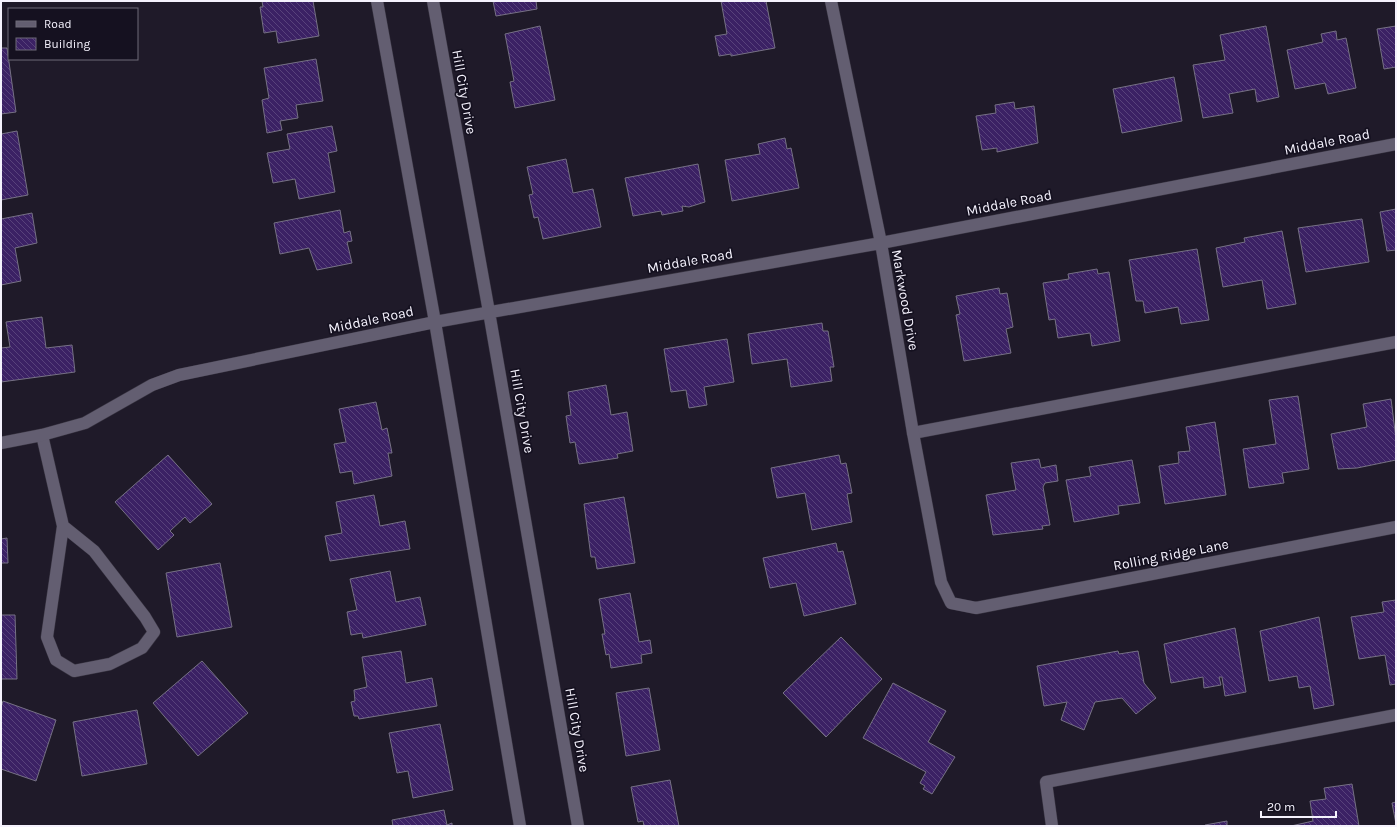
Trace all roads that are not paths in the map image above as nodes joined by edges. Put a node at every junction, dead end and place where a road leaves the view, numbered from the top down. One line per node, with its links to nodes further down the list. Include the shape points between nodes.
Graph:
1 (377, 1): 7 (street)
2 (432, 1): 6 (street, Hill City Drive)
3 (831, 1): 5 (street, Markwood Drive)
4 (1396, 144): 5 (street, Middale Road)
5 (881, 243): 6 (street, Middale Road); 9 (street, Markwood Drive)
6 (489, 312): 7 (street, Middale Road); 17 (street, Hill City Drive)
7 (435, 322): 10 (street, Middale Road, via 180,375 152,385 85,423); 16 (street)
8 (1396, 342): 9 (street)
9 (913, 433): 14 (street, Markwood Drive, via 941,582)
10 (42, 435): 11 (street, Middale Road); 12 (street)
11 (1, 443)
12 (63, 526): 12 (street, via 94,551 154,632 142,648 110,664 74,671 56,660 47,637)
13 (1396, 527): 14 (street, Rolling Ridge Lane, via 976,608)
14 (951, 603)
15 (1396, 715): 18 (street, via 1046,782)
16 (520, 826)
17 (578, 826)
18 (1052, 826)

